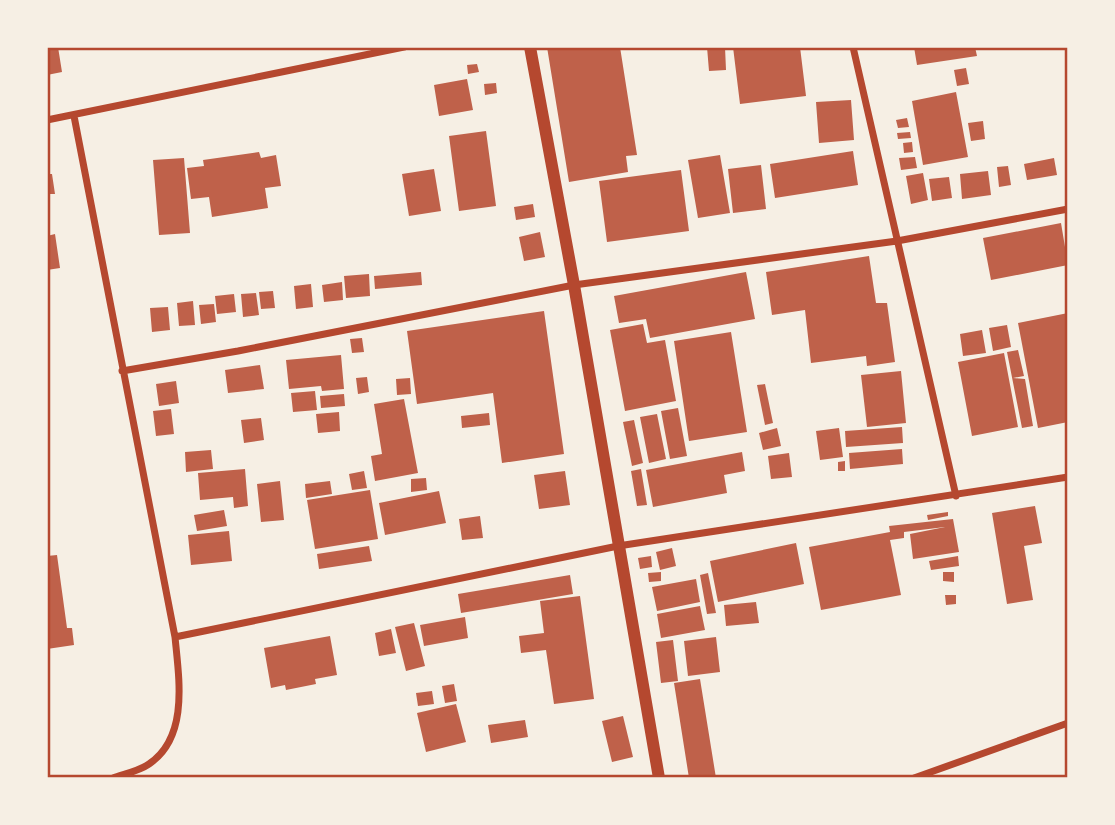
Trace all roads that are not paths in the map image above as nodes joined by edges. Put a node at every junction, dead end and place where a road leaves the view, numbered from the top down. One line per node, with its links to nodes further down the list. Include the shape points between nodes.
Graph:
1 (404, 47): 4 (street)
2 (530, 47): 8 (street)
3 (853, 47): 7 (street)
4 (74, 116): 5 (street); 9 (street)
5 (47, 120)
6 (1068, 209): 7 (street)
7 (897, 241): 8 (street); 11 (street)
8 (574, 285): 9 (street); 12 (street)
9 (122, 371): 13 (street)
10 (1068, 477): 11 (street)
11 (956, 496): 12 (street)
12 (618, 546): 13 (street); 16 (street)
13 (175, 637): 15 (street, via 179,681 176,729 148,765)
14 (1068, 723): 17 (street)
15 (113, 778)
16 (659, 778)
17 (914, 778)

